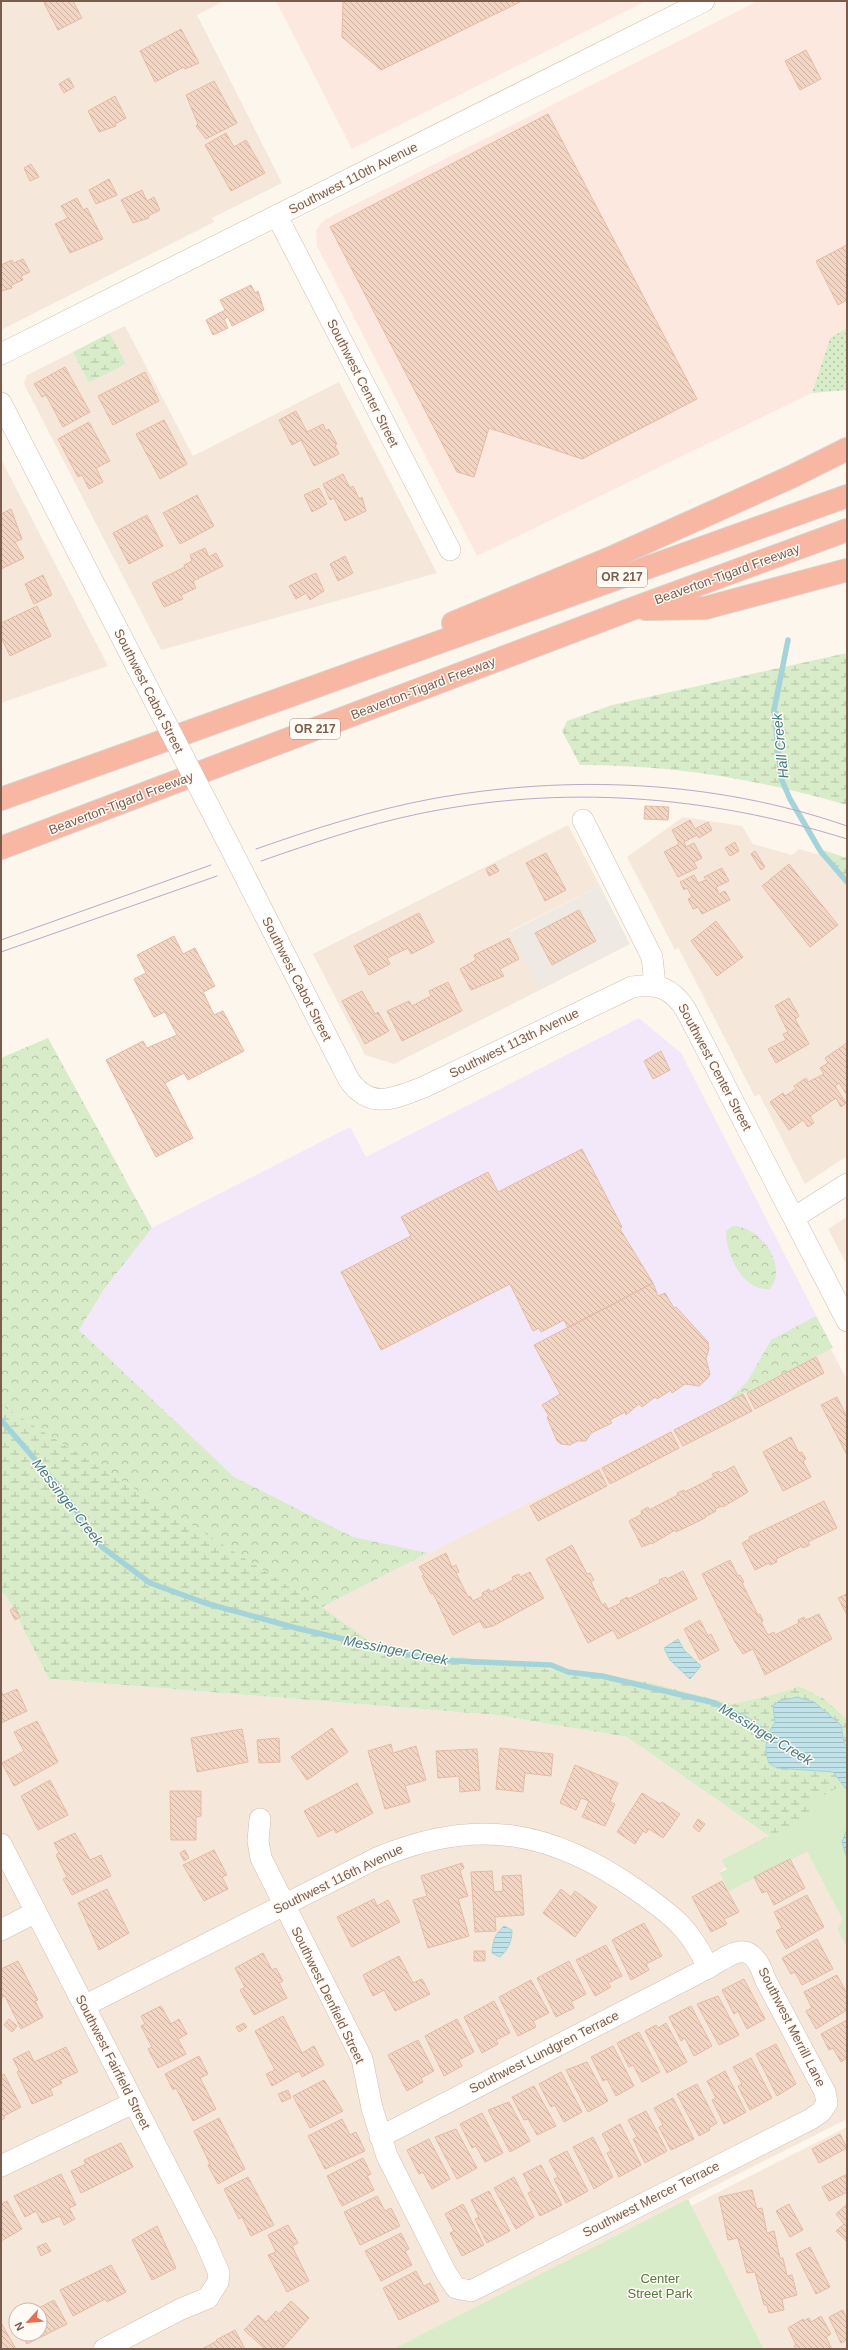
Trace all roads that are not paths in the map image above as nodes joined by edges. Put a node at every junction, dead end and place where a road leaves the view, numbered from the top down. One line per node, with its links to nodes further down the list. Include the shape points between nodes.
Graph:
1 (704, 1): 2 (street, Southwest 110th Avenue)
2 (277, 216): 3 (street, Southwest 110th Avenue); 8 (street, Southwest Center Street)
3 (1, 354)
4 (1, 403): 16 (street, Southwest Cabot Street, bridge, via 349,1080 355,1089)
5 (847, 449): 11 (highway, via 613,557 437,630)
6 (847, 496): 11 (highway, OR 217)
7 (847, 530): 10 (highway, Beaverton-Tigard Freeway / OR 217)
8 (450, 550)
9 (847, 570): 10 (highway, via 706,608)
10 (629, 610): 14 (highway, Beaverton-Tigard Freeway / OR 217)
11 (396, 658): 12 (highway, OR 217)
12 (1, 799)
13 (584, 820): 15 (street, via 652,957)
14 (1, 848)
15 (655, 985): 16 (street, Southwest 113th Avenue, via 632,987 424,1087 388,1100); 18 (street, Southwest Center Street, via 677,996 686,1010)
16 (372, 1098)
17 (847, 1184): 18 (street)
18 (795, 1217): 19 (street, Southwest Center Street)
19 (847, 1321)
20 (260, 1819): 22 (street, Southwest Denfield Street, via 258,1851)
21 (1, 1844): 23 (street, Southwest Fairfield Street)
22 (283, 1905): 25 (street, Southwest 116th Avenue, via 377,1858 414,1843 470,1832 532,1838 567,1850 605,1870 668,1912 698,1945); 26 (street, Southwest 116th Avenue); 29 (street, Southwest Denfield Street, via 362,2059)
23 (36, 1912): 24 (street); 26 (street, Southwest Fairfield Street)
24 (1, 1930)
25 (708, 1968): 28 (street, Southwest Merrill Lane, via 730,1954 742,1950 753,1955 825,2092); 29 (street, Southwest Lundgren Terrace)
26 (84, 2006): 27 (street, Southwest Fairfield Street)
27 (133, 2103): 30 (street); 32 (street, Southwest Fairfield Street, via 217,2267 218,2282 208,2298 181,2309)
28 (827, 2103): 31 (street, Southwest Mercer Terrace, via 821,2112 811,2119)
29 (380, 2137): 31 (street, Southwest Denfield Street, via 446,2273 456,2288)
30 (1, 2166)
31 (471, 2291)
32 (104, 2349)

